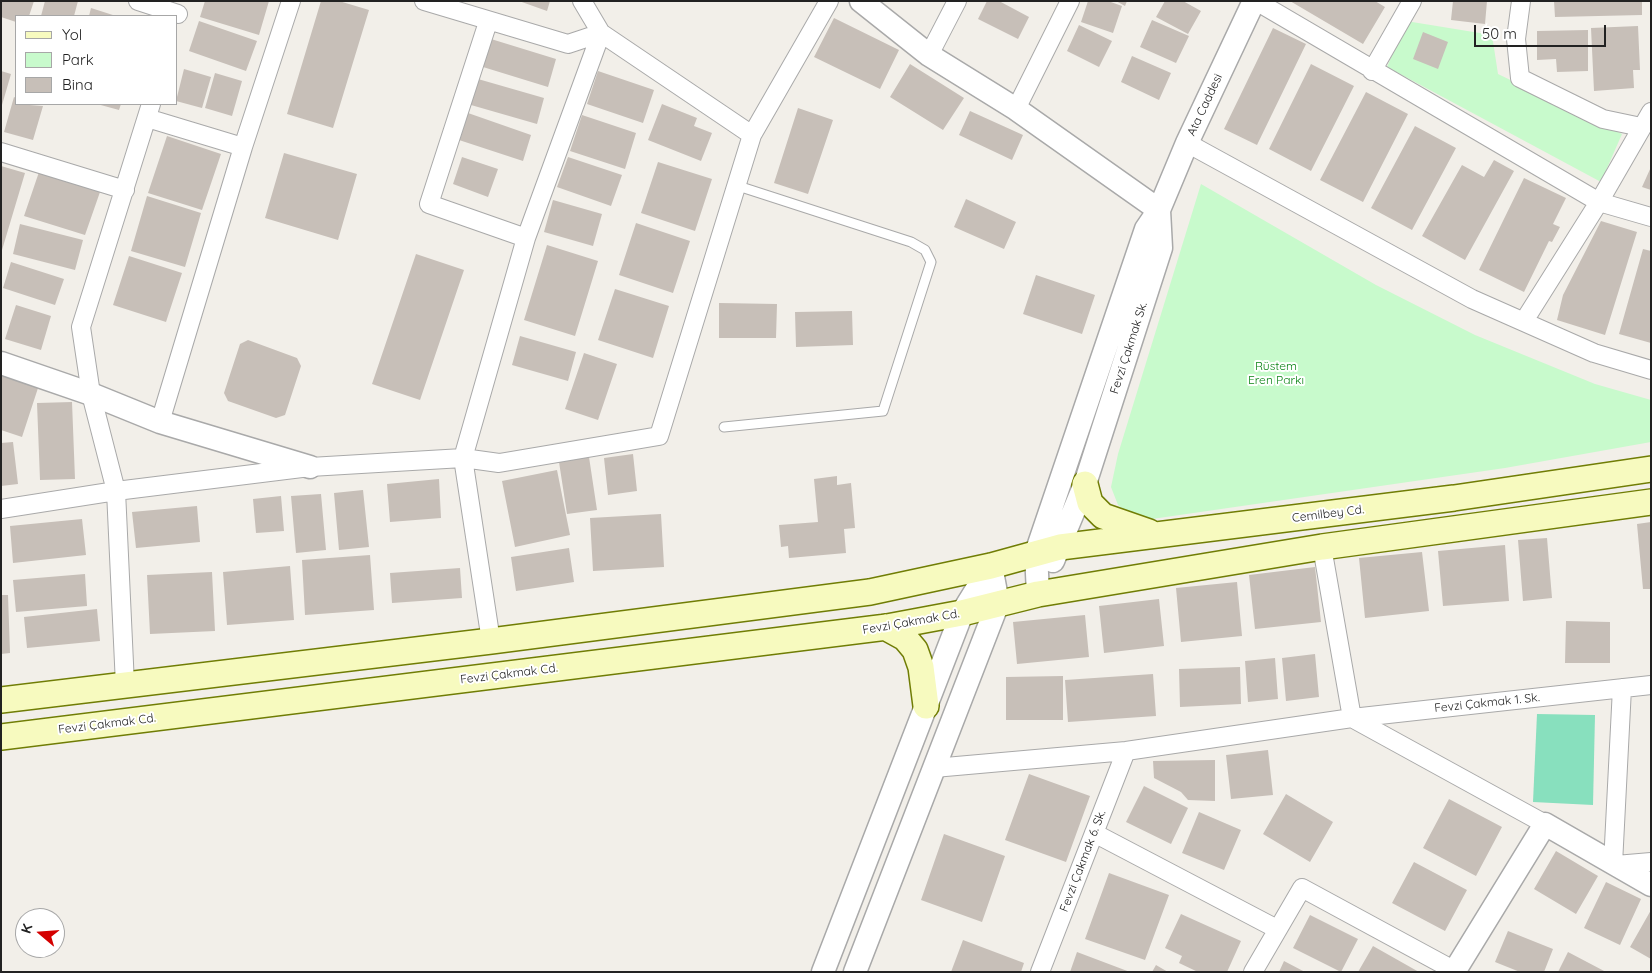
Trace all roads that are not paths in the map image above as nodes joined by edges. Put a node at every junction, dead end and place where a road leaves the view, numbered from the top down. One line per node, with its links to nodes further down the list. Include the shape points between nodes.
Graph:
1 (138, 1): 12 (street)
2 (291, 1): 22 (street)
3 (582, 1): 14 (street)
4 (829, 1): 20 (street)
5 (861, 1): 15 (street)
6 (957, 1): 15 (street)
7 (1070, 1): 17 (street)
8 (1255, 1): 16 (street); 21 (street, Ata Caddesi)
9 (1412, 1): 16 (street)
10 (1521, 1): 19 (street, via 1516,39 1520,78 1603,119)
11 (434, 3): 13 (street)
12 (179, 11)
13 (488, 22): 14 (street, via 568,44); 29 (street, via 429,204)
14 (601, 33): 20 (street); 29 (street)
15 (929, 55): 17 (street)
16 (1372, 71): 26 (street)
17 (1016, 109): 27 (street)
18 (149, 111): 22 (street); 25 (street)
19 (1646, 120): 26 (street)
20 (752, 135): 24 (street)
21 (1187, 143): 27 (street, Ata Caddesi); 30 (street, via 1472,299)
22 (243, 148): 34 (street)
23 (1, 152): 25 (street)
24 (738, 186): 35 (lane, via 912,242 925,250 931,262 882,411); 36 (street, via 659,436 499,463)
25 (125, 190): 33 (street, via 82,327)
26 (1600, 202): 28 (street); 30 (street)
27 (1159, 210): 39 (street, Fevzi Çakmak Sk., via 1161,248); 46 (street, via 1146,228)
28 (1651, 217)
29 (526, 238): 36 (street)
30 (1524, 321): 32 (street, via 1594,353)
31 (1, 363): 33 (street)
32 (1651, 370)
33 (91, 394): 34 (street); 40 (street)
34 (160, 422): 37 (street)
35 (724, 428)
36 (464, 458): 37 (street); 51 (street)
37 (310, 468): 40 (street)
38 (1651, 469): 43 (main road, Cemilbey Cd., via 1454,498)
39 (1084, 484): 43 (main road, via 1090,502 1103,516); 44 (street, Fevzi Çakmak Sk.)
40 (116, 491): 42 (street); 52 (street)
41 (1651, 502): 45 (main road)
42 (1, 509)
43 (1159, 534): 44 (main road, Cemilbey Cd.)
44 (1060, 547): 46 (main road, Cemilbey Cd.); 48 (street, Fevzi Çakmak Sk.)
45 (1322, 547): 48 (main road); 57 (street)
46 (1036, 553): 47 (main road, Cemilbey Cd.); 48 (street)
47 (999, 564): 48 (street); 49 (street); 51 (main road, via 870,592)
48 (1017, 599): 49 (main road, Fevzi Çakmak Cd.); 60 (street, Fevzi Çakmak Sk.)
49 (962, 613): 50 (main road, Fevzi Çakmak Cd.); 56 (street)
50 (885, 628): 56 (main road, via 905,638 915,650 921,667); 58 (main road, Fevzi Çakmak Cd.)
51 (491, 640): 52 (main road)
52 (125, 685): 55 (main road)
53 (1651, 685): 54 (street, Fevzi Çakmak 1. Sk.)
54 (1622, 688): 57 (street, Fevzi Çakmak 1. Sk.); 64 (street)
55 (1, 700)
56 (926, 706): 68 (street)
57 (1352, 718): 59 (street, Fevzi Çakmak 1. Sk.); 61 (street)
58 (1, 737)
59 (1126, 751): 60 (street, Fevzi Çakmak 1. Sk.); 62 (street, Fevzi Çakmak 6. Sk.)
60 (934, 768): 69 (street, Fevzi Çakmak Sk.)
61 (1545, 824): 64 (street); 67 (street)
62 (1094, 834): 66 (street); 70 (street, Fevzi Çakmak 6. Sk.)
63 (1651, 862): 64 (street)
64 (1614, 864): 65 (street)
65 (1651, 885)
66 (1277, 929): 67 (street, via 1302,888); 71 (street)
67 (1455, 971)
68 (823, 972)
69 (855, 972)
70 (1040, 972)
71 (1253, 972)

